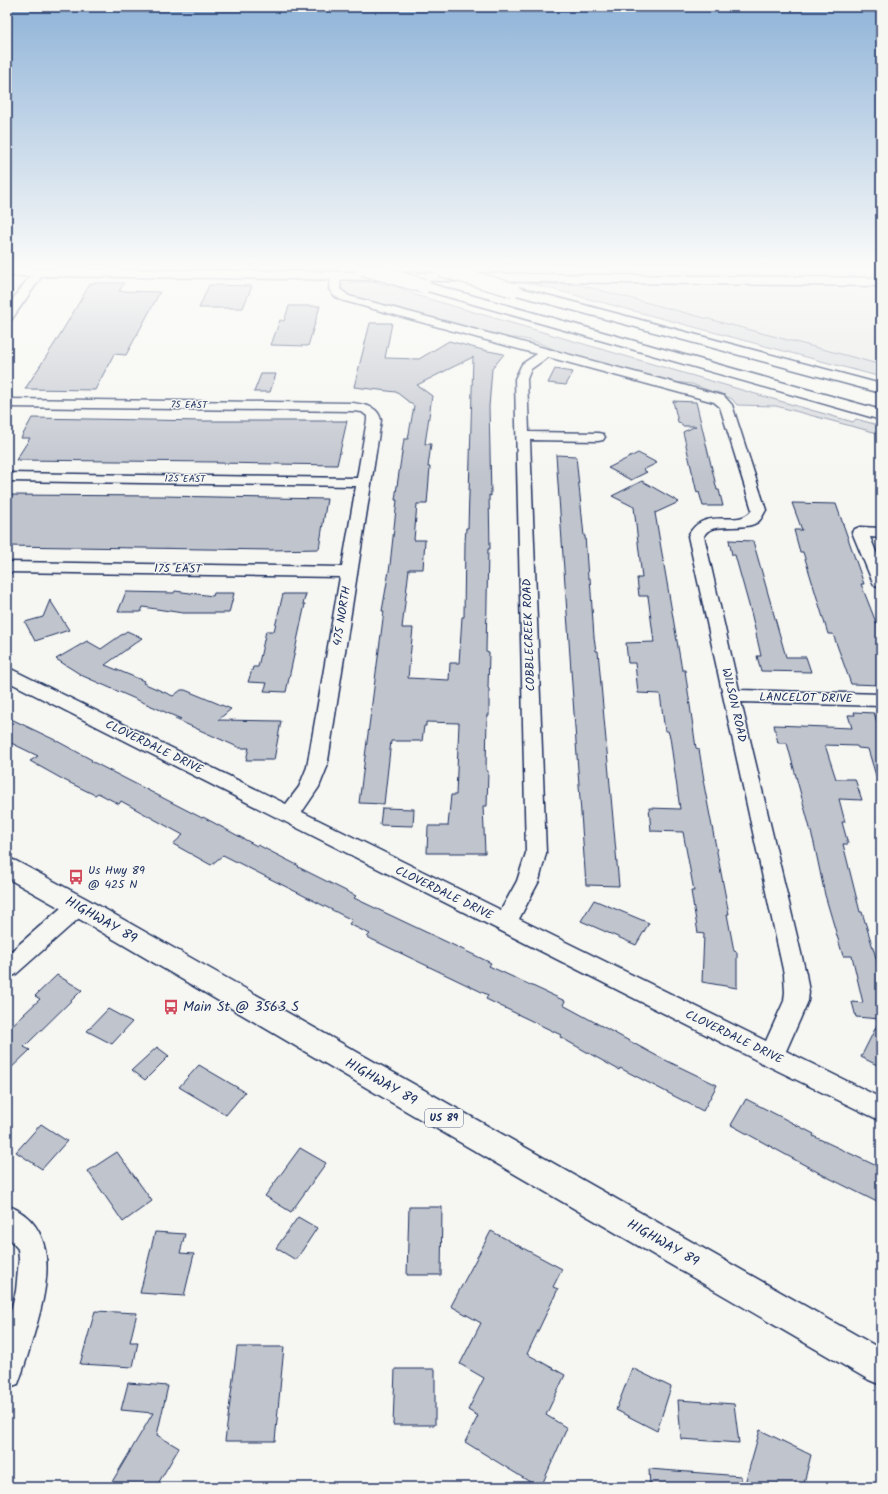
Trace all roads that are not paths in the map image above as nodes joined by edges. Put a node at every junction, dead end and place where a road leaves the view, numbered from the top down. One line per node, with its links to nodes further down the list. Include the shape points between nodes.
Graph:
1 (490, 337): 4 (street)
2 (604, 337): 8 (main road, bridge)
3 (687, 337): 5 (main road, bridge)
4 (547, 352): 9 (street, COBBLECREEK ROAD, via 529,364 521,375); 19 (street, WILSON ROAD, via 708,396 722,401 727,406 759,510 756,516 748,520 702,527 697,532 697,540)
5 (881, 389)
6 (7, 403): 7 (street, 75 EAST, via 353,407)
7 (371, 411): 12 (street, 475 NORTH, via 374,420)
8 (881, 415)
9 (523, 436): 10 (street); 24 (street, COBBLECREEK ROAD, via 536,853 524,892)
10 (598, 437)
11 (7, 477): 12 (street, 125 EAST)
12 (364, 482): 15 (street, 475 NORTH)
13 (881, 533): 17 (street, via 860,532)
14 (11, 567): 15 (street, 175 EAST); 16 (street)
15 (349, 572): 21 (street, 475 NORTH, via 317,767 307,790)
16 (7, 583)
17 (881, 583)
18 (7, 674): 21 (street, CLOVERDALE DRIVE)
19 (731, 696): 20 (street, LANCELOT DRIVE); 26 (street, WILSON ROAD, via 797,983 796,1001)
20 (881, 700)
21 (289, 814): 24 (street, CLOVERDALE DRIVE)
22 (7, 867): 23 (main road, HIGHWAY 89 / US 89)
23 (78, 906): 25 (street); 29 (main road, HIGHWAY 89 / US 89)
24 (504, 923): 26 (street, CLOVERDALE DRIVE)
25 (7, 968)
26 (771, 1056): 27 (street, CLOVERDALE DRIVE)
27 (881, 1110)
28 (7, 1218): 30 (street, via 25,1236 30,1245 34,1258 34,1272)
29 (881, 1368)
30 (7, 1373)

